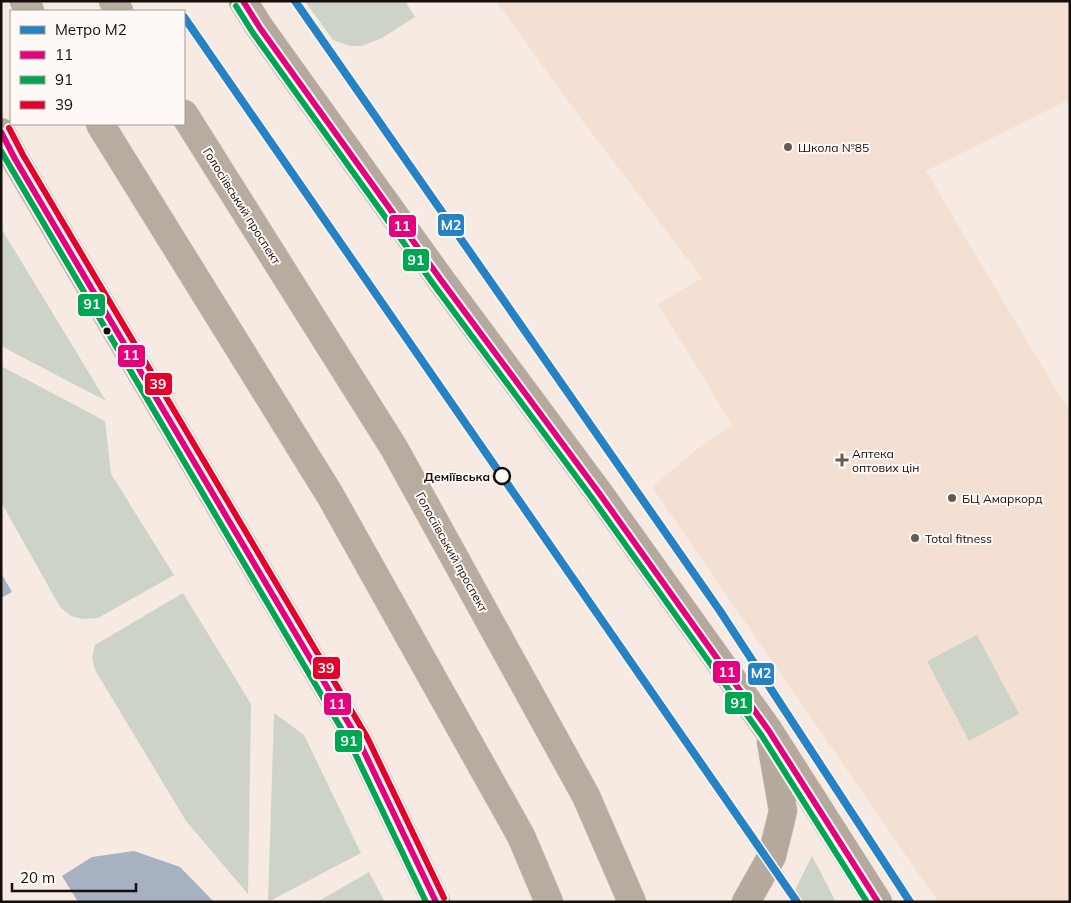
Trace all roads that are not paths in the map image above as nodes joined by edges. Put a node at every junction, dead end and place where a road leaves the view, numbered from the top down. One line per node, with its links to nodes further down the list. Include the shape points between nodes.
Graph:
1 (242, 1): 5 (main road)
2 (185, 116): 8 (highway, Голосіївський проспект, via 394,448 586,796)
3 (101, 125): 7 (highway, via 330,494 521,836)
4 (1, 132): 6 (main road, via 359,741)
5 (769, 731): 9 (main road, via 783,812 772,856); 10 (main road)
6 (436, 902)
7 (549, 902)
8 (632, 902)
9 (746, 902)
10 (878, 902)

